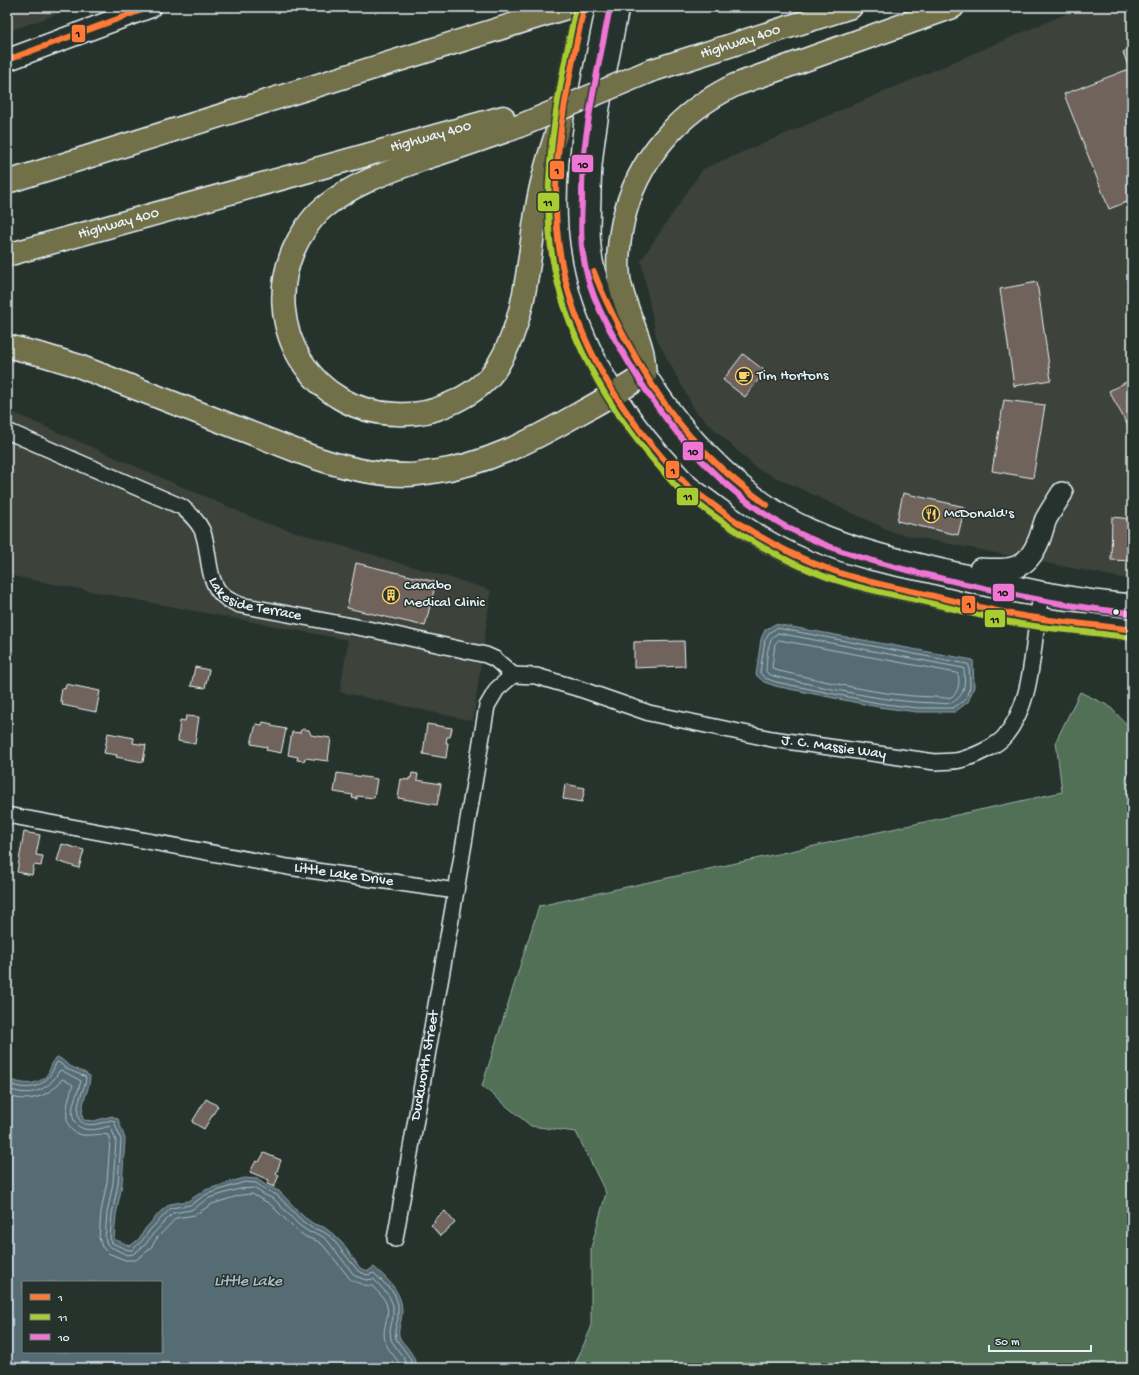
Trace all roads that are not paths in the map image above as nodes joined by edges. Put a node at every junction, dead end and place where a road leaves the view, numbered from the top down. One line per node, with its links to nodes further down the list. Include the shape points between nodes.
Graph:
1 (150, 7): 8 (main road)
2 (569, 7): 7 (highway)
3 (584, 7): 9 (main road)
4 (618, 7): 14 (main road, via 592,155 589,238 592,260 608,307)
5 (851, 7): 10 (highway, Highway 400, bridge, via 650,71)
6 (954, 7): 14 (highway, via 735,85 702,104 674,127 660,143 631,192 620,235 618,256 621,290 642,351)
7 (531, 11): 11 (highway)
8 (7, 60)
9 (565, 108): 10 (highway, via 539,194 522,302 511,340 489,378 453,403 430,412 414,414 371,411 333,394 302,364 292,345 283,308 284,281 289,259 300,236 321,209 341,195 375,178); 15 (main road, via 557,188 557,228 561,258 580,324)
10 (534, 113): 12 (highway, Highway 400, via 494,120)
11 (7, 182)
12 (7, 255)
13 (7, 346): 15 (highway, via 76,365 326,462 351,469 409,475 466,466 492,458 525,443)
14 (645, 375): 15 (highway); 18 (main road, via 669,411 694,440 731,477 783,516 809,530 882,557)
15 (614, 394): 21 (main road, via 648,443 688,486 746,530 766,541 822,567 853,576)
16 (7, 431): 23 (street, Lakeside Terrace, via 182,507 202,530 212,577 218,590 226,598 240,605 378,631 486,655 495,659)
17 (1062, 493): 18 (main road, via 1046,519 1030,559 1023,564 999,571)
18 (936, 568): 19 (main road)
19 (1041, 592): 20 (main road); 21 (street, J. C. Massie Way)
20 (1132, 605)
21 (1038, 618): 22 (main road); 23 (street, J. C. Massie Way, via 1029,681 1024,702 1015,721 1004,737 992,746 959,760 935,762 772,739 650,713 536,676)
22 (1132, 630)
23 (513, 675): 25 (street, via 497,688 486,706)
24 (7, 815): 25 (street, Little Lake Drive, via 288,867)
25 (456, 891): 26 (street, Duckworth Street)
26 (395, 1239)

